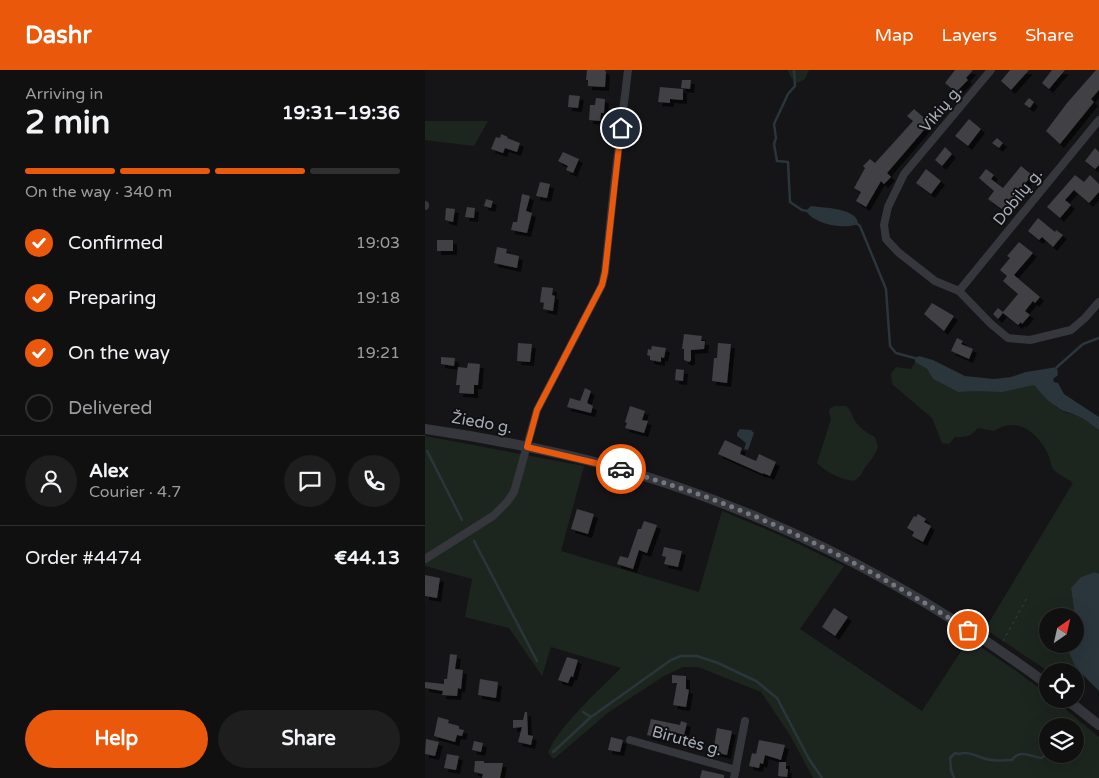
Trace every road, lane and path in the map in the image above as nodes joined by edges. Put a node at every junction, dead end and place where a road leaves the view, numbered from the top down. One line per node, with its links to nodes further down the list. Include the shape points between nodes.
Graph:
1 (629, 70): 7 (street, via 602,285 537,410)
2 (991, 70): 4 (street, Vikių g., via 904,174 888,207 884,224 886,239 898,252 935,281)
3 (1099, 120): 4 (street, Dobilų g.)
4 (959, 291): 5 (street, via 1008,338 1030,340 1071,330)
5 (1099, 302)
6 (425, 429): 7 (street, Žiedo g.)
7 (527, 447): 8 (street, via 514,492 501,509); 11 (street, Žiedo g., via 611,466 709,498 825,548 942,613)
8 (425, 559)
9 (1027, 598): 10 (path)
10 (1004, 639)
11 (1039, 678)
12 (1077, 708): 14 (street)
13 (745, 722): 16 (street, Birutės g.)
14 (1099, 725)
15 (630, 740): 16 (street, Birutės g.)
16 (735, 774)

